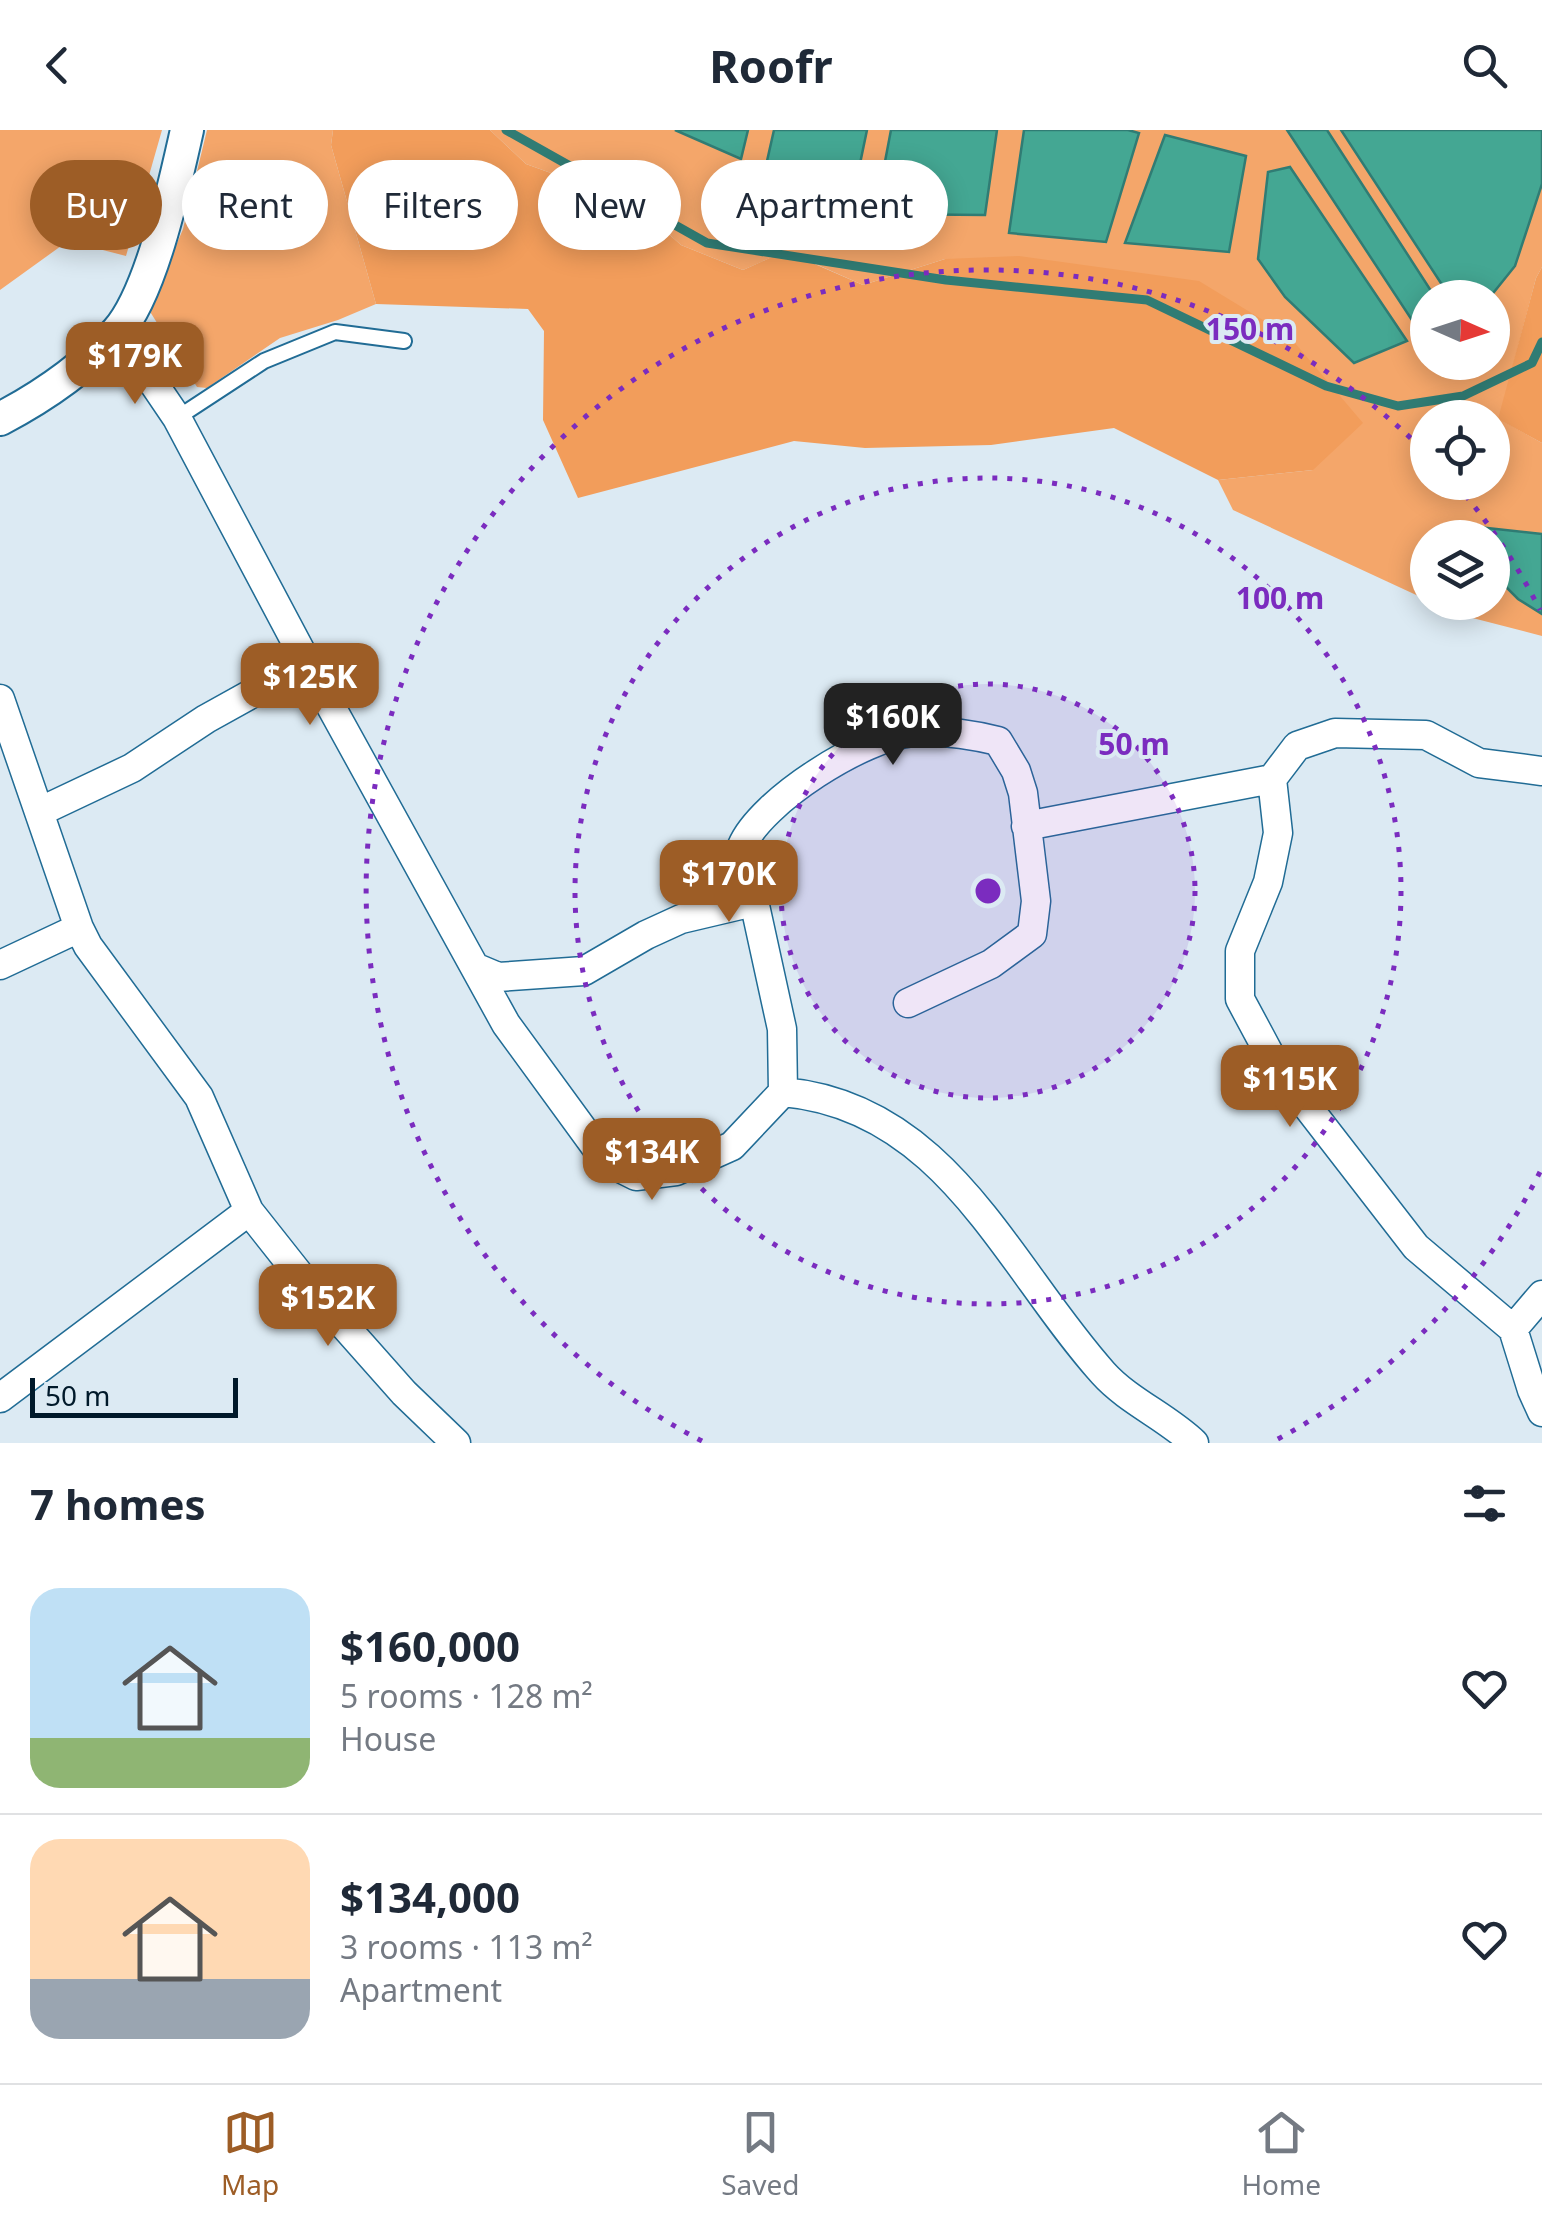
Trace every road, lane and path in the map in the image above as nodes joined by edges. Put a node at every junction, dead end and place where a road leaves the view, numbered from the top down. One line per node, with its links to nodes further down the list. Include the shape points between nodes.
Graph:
1 (188, 130): 2 (street, via 140,296)
2 (118, 330): 4 (street); 5 (street, via 34,401)
3 (404, 340): 4 (lane, via 335,332 264,361)
4 (177, 418): 6 (street)
5 (0, 419)
6 (307, 663): 10 (street, via 132,768); 15 (street)
7 (0, 698): 10 (street)
8 (1542, 771): 9 (street, via 1479,762 1426,736 1334,733 1297,746)
9 (1272, 779): 11 (street); 20 (street, via 1278,833 1268,882 1240,951 1240,1000 1296,1092 1416,1246)
10 (39, 812): 13 (street)
11 (1026, 826): 12 (street, via 1016,771 998,740 959,731 908,732 853,751 769,807 742,846); 16 (street, via 1036,901 1032,934 991,964)
12 (753, 902): 15 (street, via 681,919 584,971 498,976); 17 (street, via 782,1030)
13 (79, 928): 14 (street); 18 (street, via 199,1097)
14 (0, 965)
15 (479, 969): 17 (street, via 506,1024 606,1161 636,1176 676,1171 732,1146)
16 (908, 1002)
17 (782, 1092): 24 (street, via 858,1108 930,1155 1006,1242 1107,1378)
18 (249, 1211): 21 (street); 23 (street, via 404,1393)
19 (1542, 1295): 20 (street)
20 (1514, 1329): 22 (street)
21 (0, 1398)
22 (1542, 1412)
23 (456, 1443)
24 (1194, 1443)

